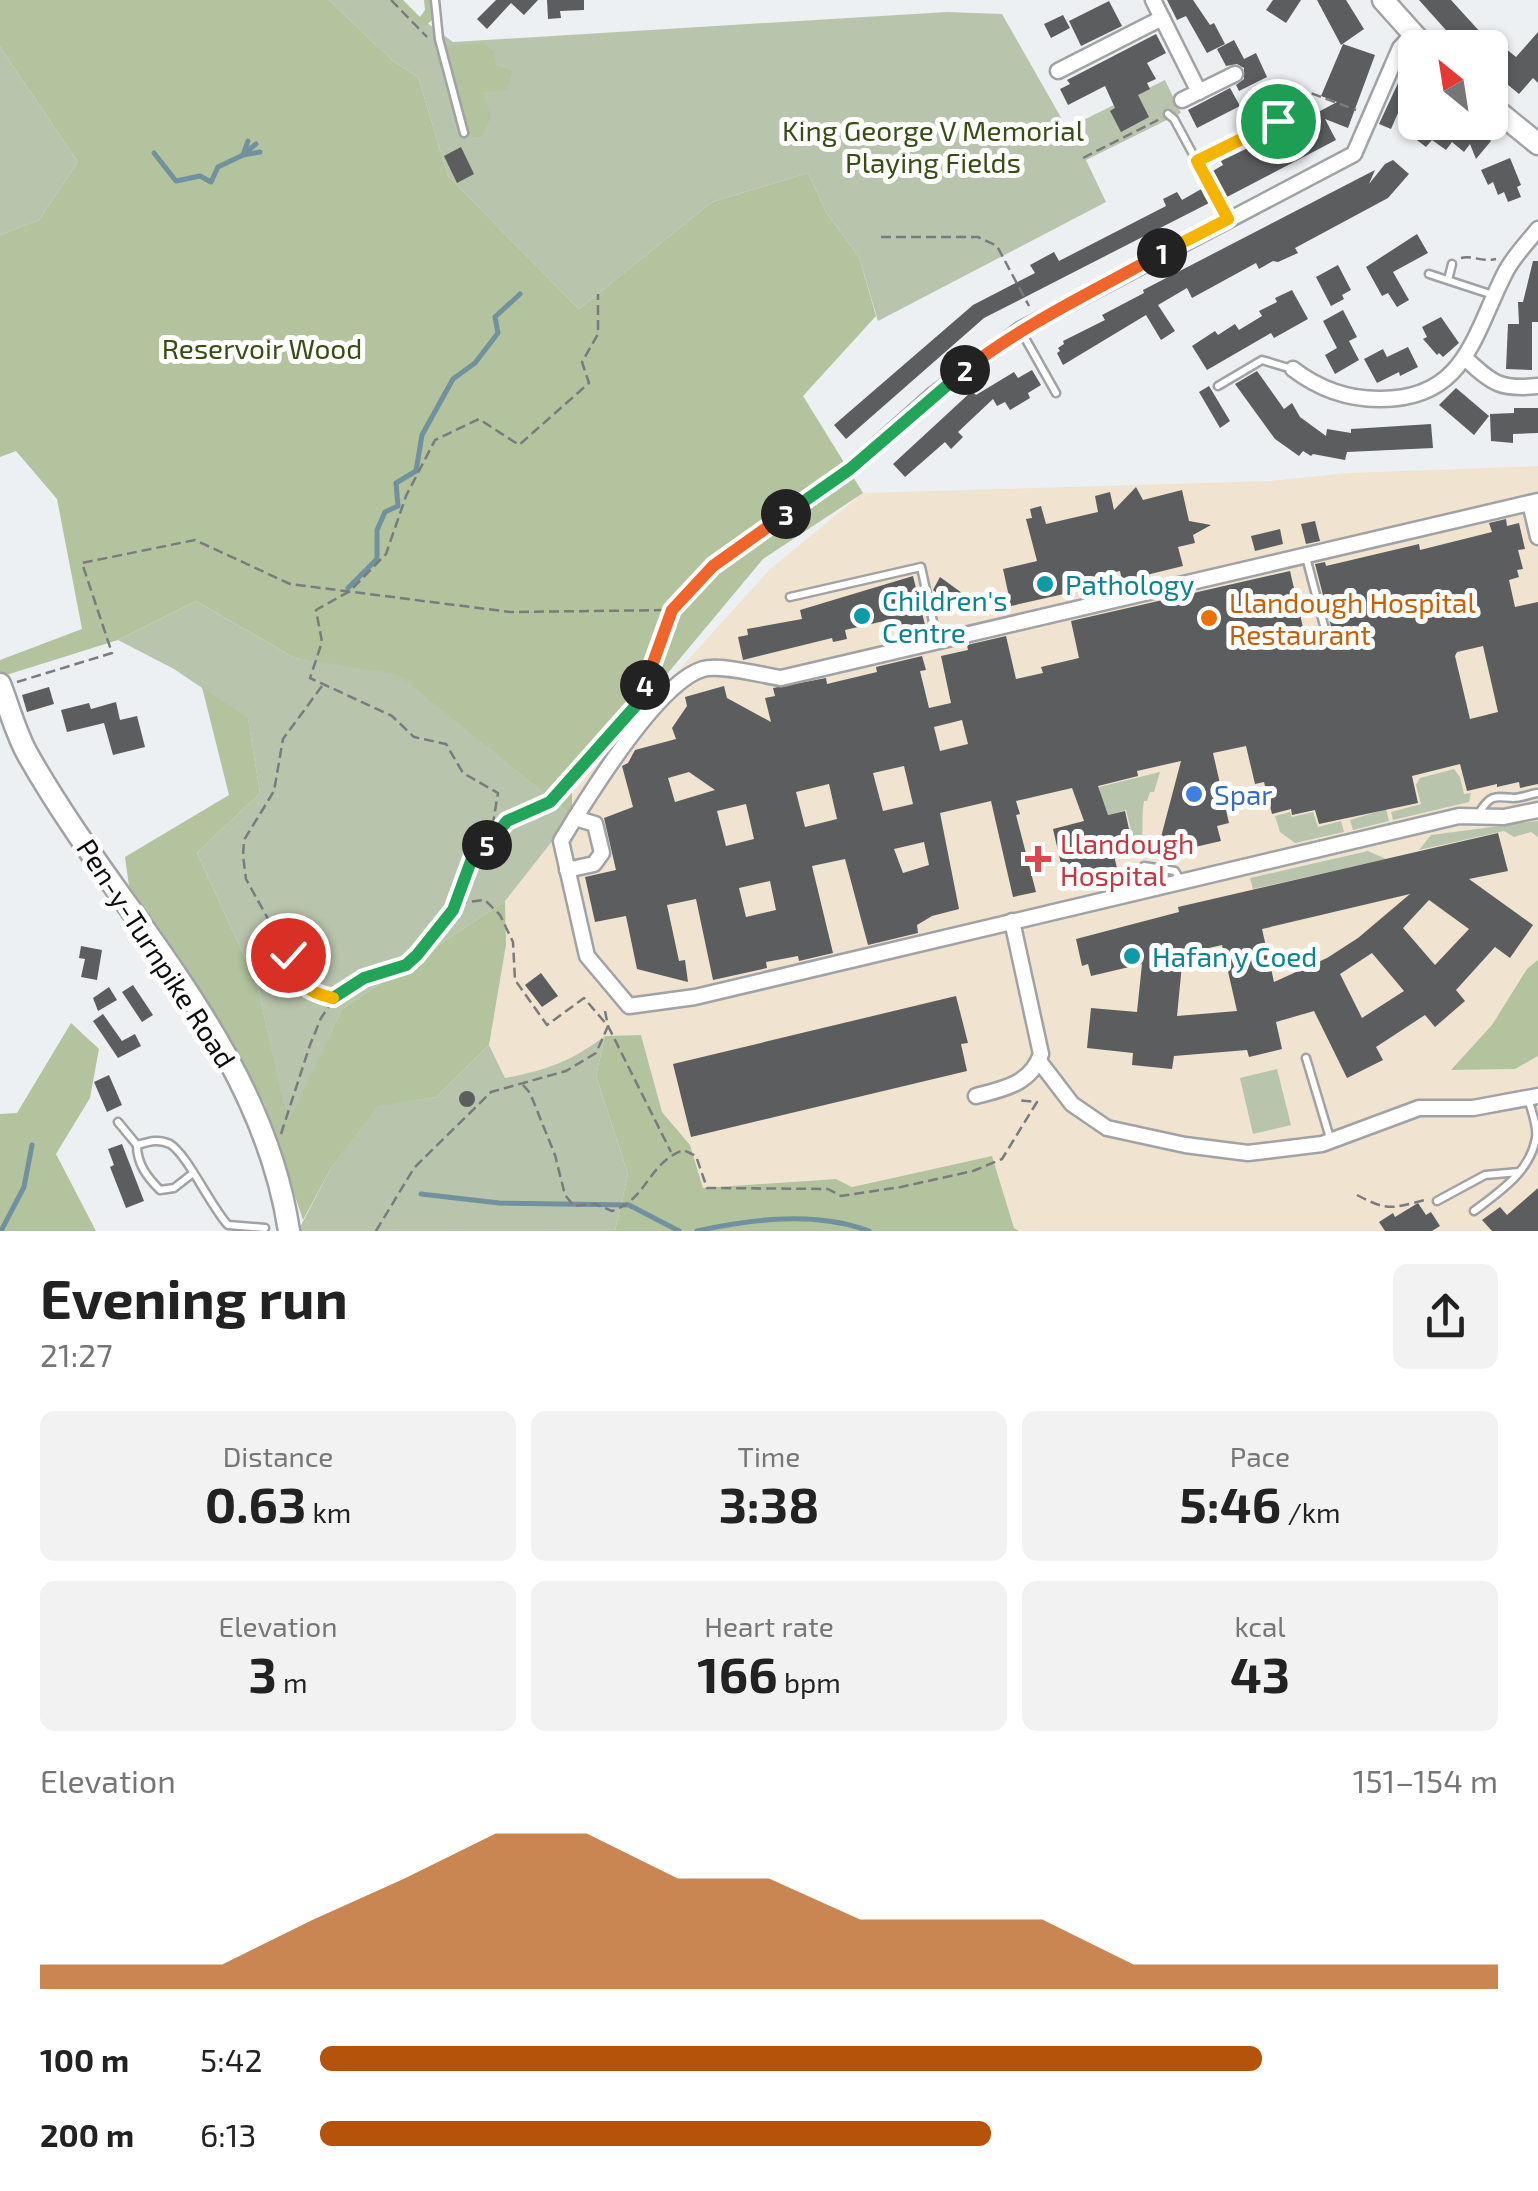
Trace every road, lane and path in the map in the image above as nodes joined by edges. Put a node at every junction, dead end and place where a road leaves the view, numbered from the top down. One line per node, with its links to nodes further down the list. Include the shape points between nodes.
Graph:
1 (390, 0): 7 (path)
2 (435, 0): 7 (lane)
3 (1153, 0): 5 (street)
4 (1384, 0): 6 (street)
5 (1162, 18): 9 (street); 11 (street)
6 (1410, 30)
7 (440, 46): 16 (lane)
8 (1398, 53): 14 (street)
9 (1058, 71)
10 (1236, 74): 11 (street)
11 (1199, 92): 12 (street)
12 (1182, 100)
13 (1168, 114): 18 (path); 19 (lane)
14 (1371, 116): 19 (path, via 1298,88 1278,121); 20 (street, via 1354,154)
15 (1508, 120): 17 (street)
16 (464, 133)
17 (1538, 144)
18 (1084, 158)
19 (1197, 161): 20 (lane)
20 (1228, 219): 30 (street)
21 (1538, 229): 23 (street)
22 (882, 237): 30 (path, via 978,237 997,246)
23 (1512, 263): 27 (path, via 1462,257 1458,272); 29 (street)
24 (1452, 264): 26 (lane)
25 (1430, 274): 26 (lane)
26 (1448, 280): 27 (lane)
27 (1466, 285): 29 (lane)
28 (598, 294): 41 (path, via 598,334 582,362 588,383 519,445 478,419 435,440 386,554)
29 (1494, 296): 32 (street)
30 (1037, 320): 31 (street)
31 (1020, 330): 36 (lane); 37 (street)
32 (1466, 359): 33 (street, via 1444,381 1404,399 1346,397); 35 (street, via 1503,387)
33 (1293, 370): 34 (lane, via 1262,360)
34 (1218, 386)
35 (1538, 386)
36 (1056, 393)
37 (850, 469): 43 (path, via 713,566)
38 (1534, 502): 39 (street); 40 (street)
39 (1538, 537)
40 (1306, 556): 44 (lane); 45 (street)
41 (350, 592): 43 (path, via 510,612); 46 (path, via 316,610 322,642 310,678); 47 (path, via 290,584 195,540 82,563 112,653)
42 (790, 596): 45 (lane, via 921,567)
43 (672, 610): 52 (path, via 639,702 550,802 507,821)
44 (1327, 637)
45 (937, 642): 51 (street, via 780,678 707,668 689,676 671,687)
46 (323, 684): 52 (path, via 392,716 414,736 446,744 463,773 498,792); 58 (path, via 283,739 274,792 244,840 243,856 246,879 300,985)
47 (0, 685): 71 (street, Pen-y-Turnpike Road, via 26,752 219,1039)
48 (1538, 792): 50 (lane, via 1492,796)
49 (1538, 810): 50 (street)
50 (1478, 814): 54 (street)
51 (576, 818): 53 (street, via 561,841); 53 (street, via 595,824 602,853 594,864)
52 (490, 843): 56 (path, via 474,853)
53 (567, 870): 57 (street, via 587,956 629,1006 695,997)
54 (1182, 882): 55 (street); 55 (lane, via 1174,871 1144,866)
55 (1136, 892): 57 (street)
56 (456, 904): 58 (path, via 406,965 364,978); 60 (path, via 486,900 500,915 513,942 514,980 547,1025 584,998)
57 (1012, 922): 62 (street, via 1041,1047)
58 (335, 998): 71 (path, via 310,1044)
59 (604, 1011): 60 (path)
60 (608, 1026): 63 (path, via 596,1053); 70 (path)
61 (1306, 1058): 68 (lane)
62 (1038, 1061): 64 (street, via 1022,1081); 68 (street, via 1079,1110 1119,1132 1248,1153)
63 (523, 1085): 70 (path, via 574,1206 629,1206); 79 (path, via 492,1092 427,1155)
64 (976, 1096)
65 (1533, 1096): 68 (street, via 1474,1108 1419,1108); 72 (lane, via 1536,1139)
66 (1036, 1102): 70 (path, via 993,1164 869,1194 707,1188 696,1156)
67 (118, 1122): 69 (lane)
68 (1331, 1142)
69 (138, 1145): 73 (lane, via 169,1144); 73 (lane, via 142,1168 160,1190)
70 (672, 1154)
71 (274, 1163): 77 (street, Pen-y-Turnpike Road)
72 (1520, 1172): 75 (lane, via 1484,1175); 76 (lane)
73 (192, 1174): 78 (lane, via 228,1225)
74 (1357, 1195): 75 (path, via 1383,1209)
75 (1437, 1201)
76 (1474, 1210)
77 (287, 1223): 78 (lane)
78 (265, 1229)
79 (376, 1231)

